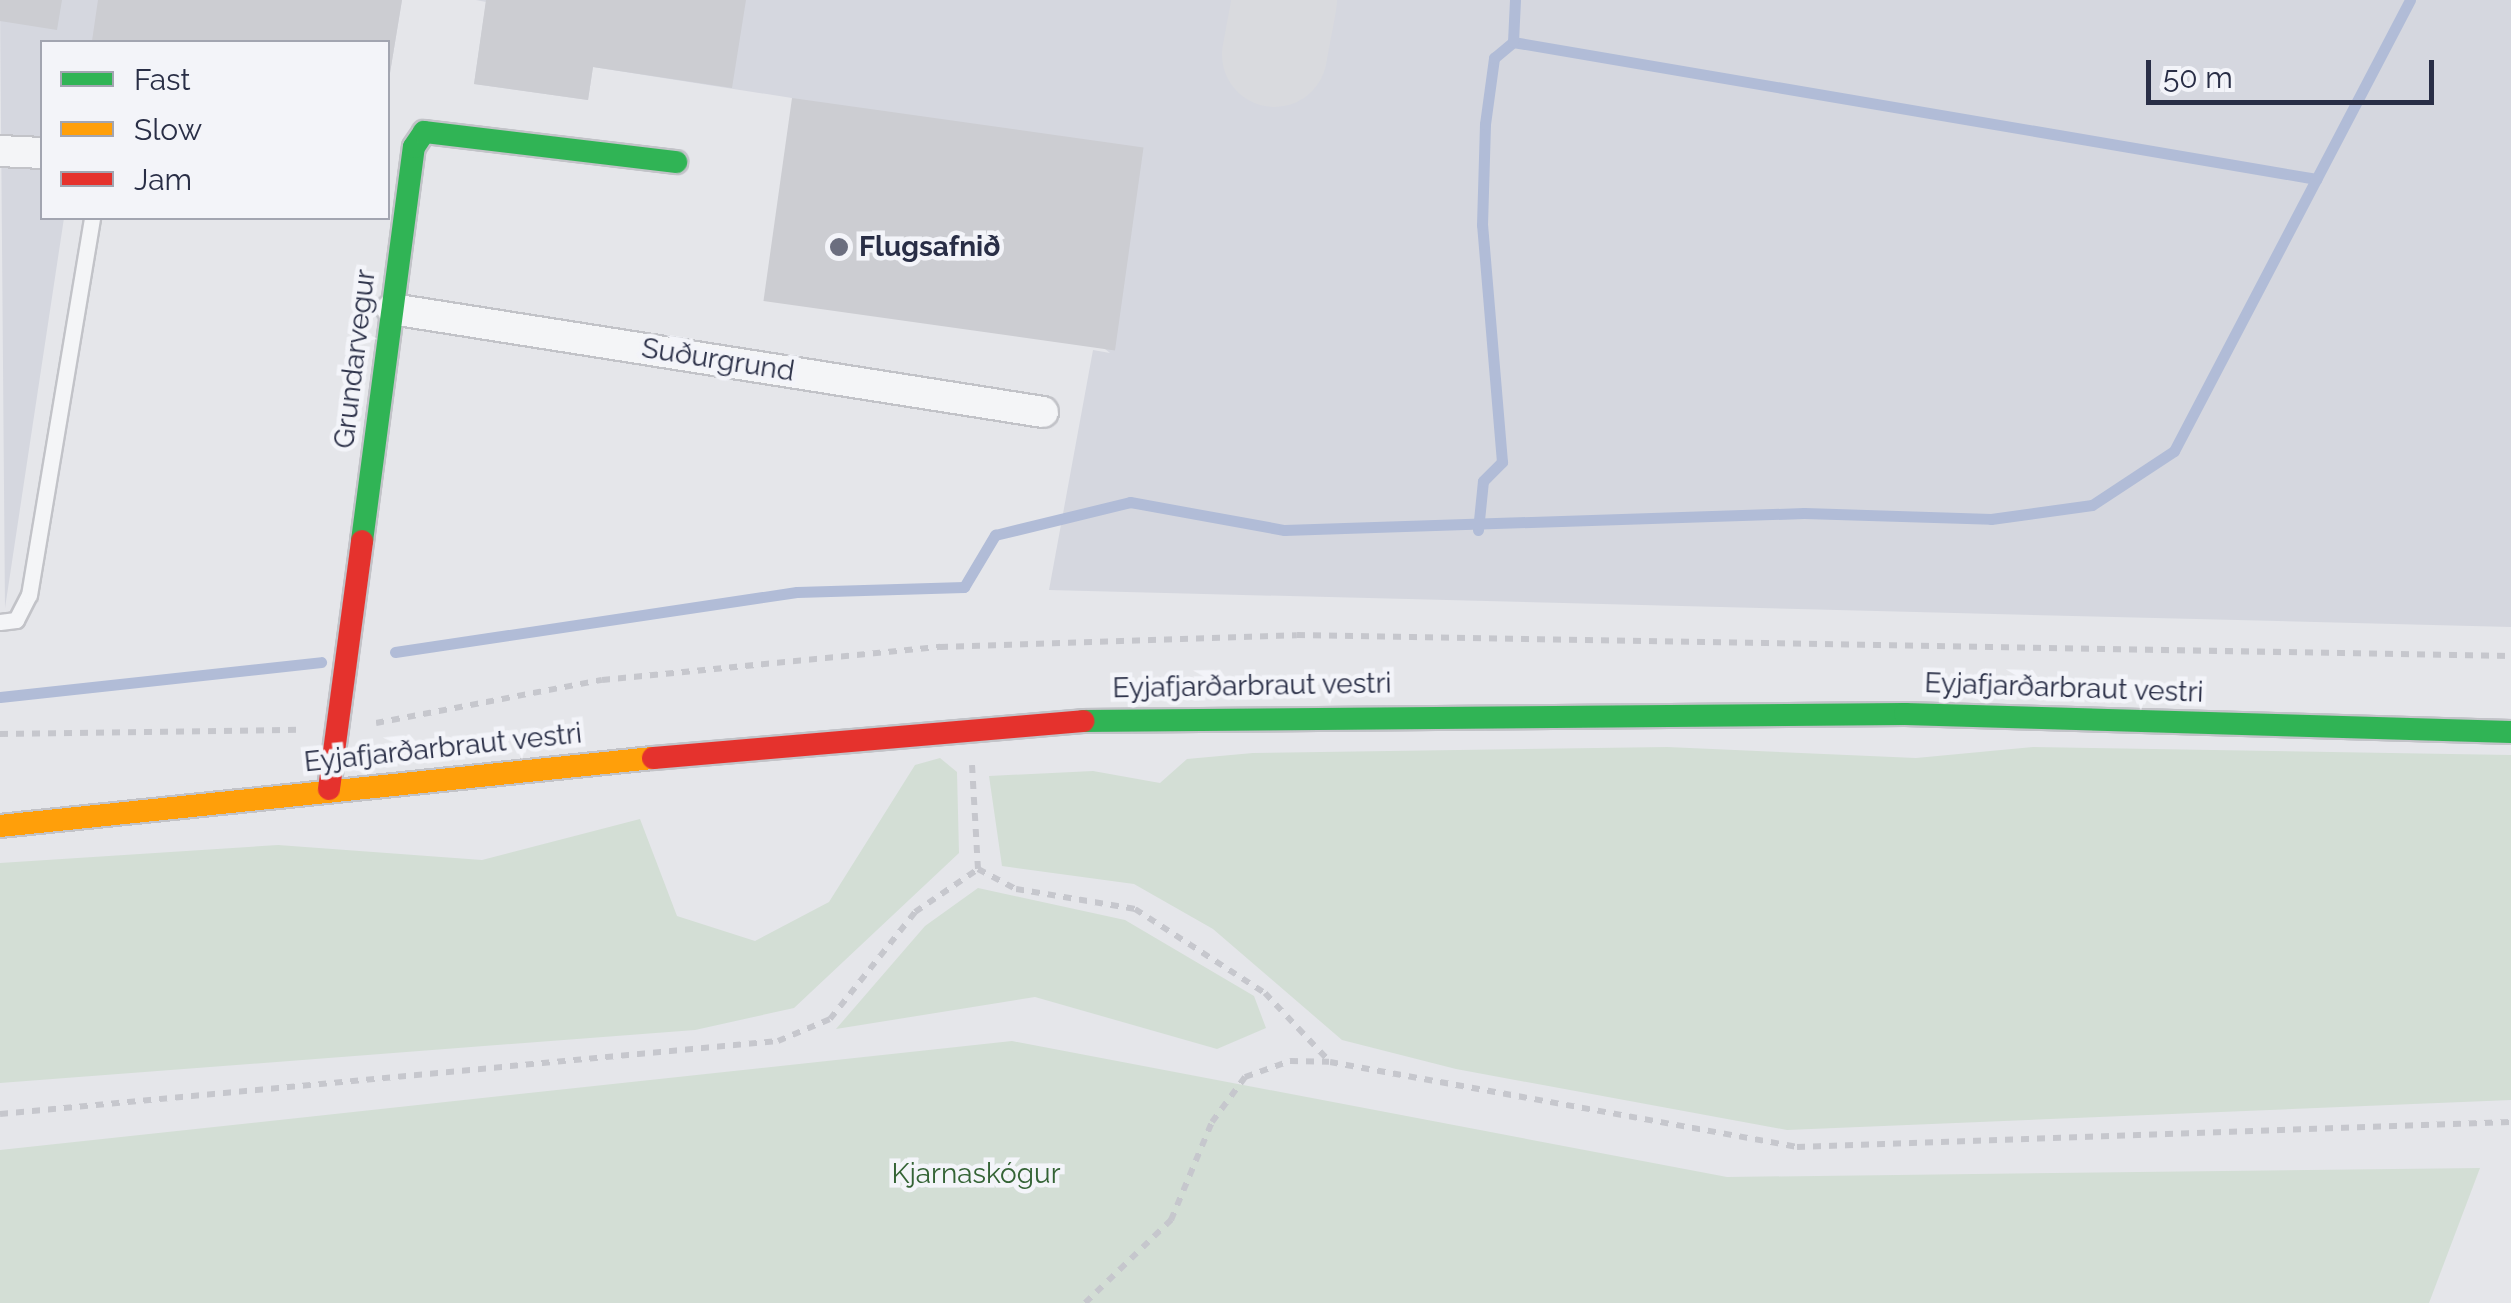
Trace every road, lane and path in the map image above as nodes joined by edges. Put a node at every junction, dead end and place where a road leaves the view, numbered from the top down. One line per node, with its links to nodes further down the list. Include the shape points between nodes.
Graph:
1 (0, 151): 2 (street)
2 (40, 153)
3 (676, 162): 4 (main road, Grundarvegur, via 445,128 424,132)
4 (396, 202): 6 (main road, Grundarvegur)
5 (92, 220): 8 (lane, via 30,595 16,620)
6 (392, 309): 7 (street, Suðurgrund); 11 (main road, Grundarvegur)
7 (1044, 412)
8 (0, 622)
9 (2511, 656): 11 (path, via 1297,634 800,661 602,680)
10 (970, 724): 12 (main road, Eyjafjarðarbraut vestri, via 1322,712 1886,714); 14 (main road, Eyjafjarðarbraut vestri); 16 (path)
11 (338, 729): 13 (path); 14 (main road, Grundarvegur)
12 (2511, 732)
13 (0, 734)
14 (330, 789): 15 (main road, Eyjafjarðarbraut vestri)
15 (0, 826)
16 (978, 869): 17 (path, via 1016,889 1135,909 1266,993); 18 (path, via 916,912 830,1020 778,1041)
17 (1330, 1062): 19 (path, via 1797,1147); 20 (path, via 1290,1060 1245,1077 1212,1122 1171,1220)
18 (0, 1114)
19 (2511, 1122)
20 (1085, 1303)

